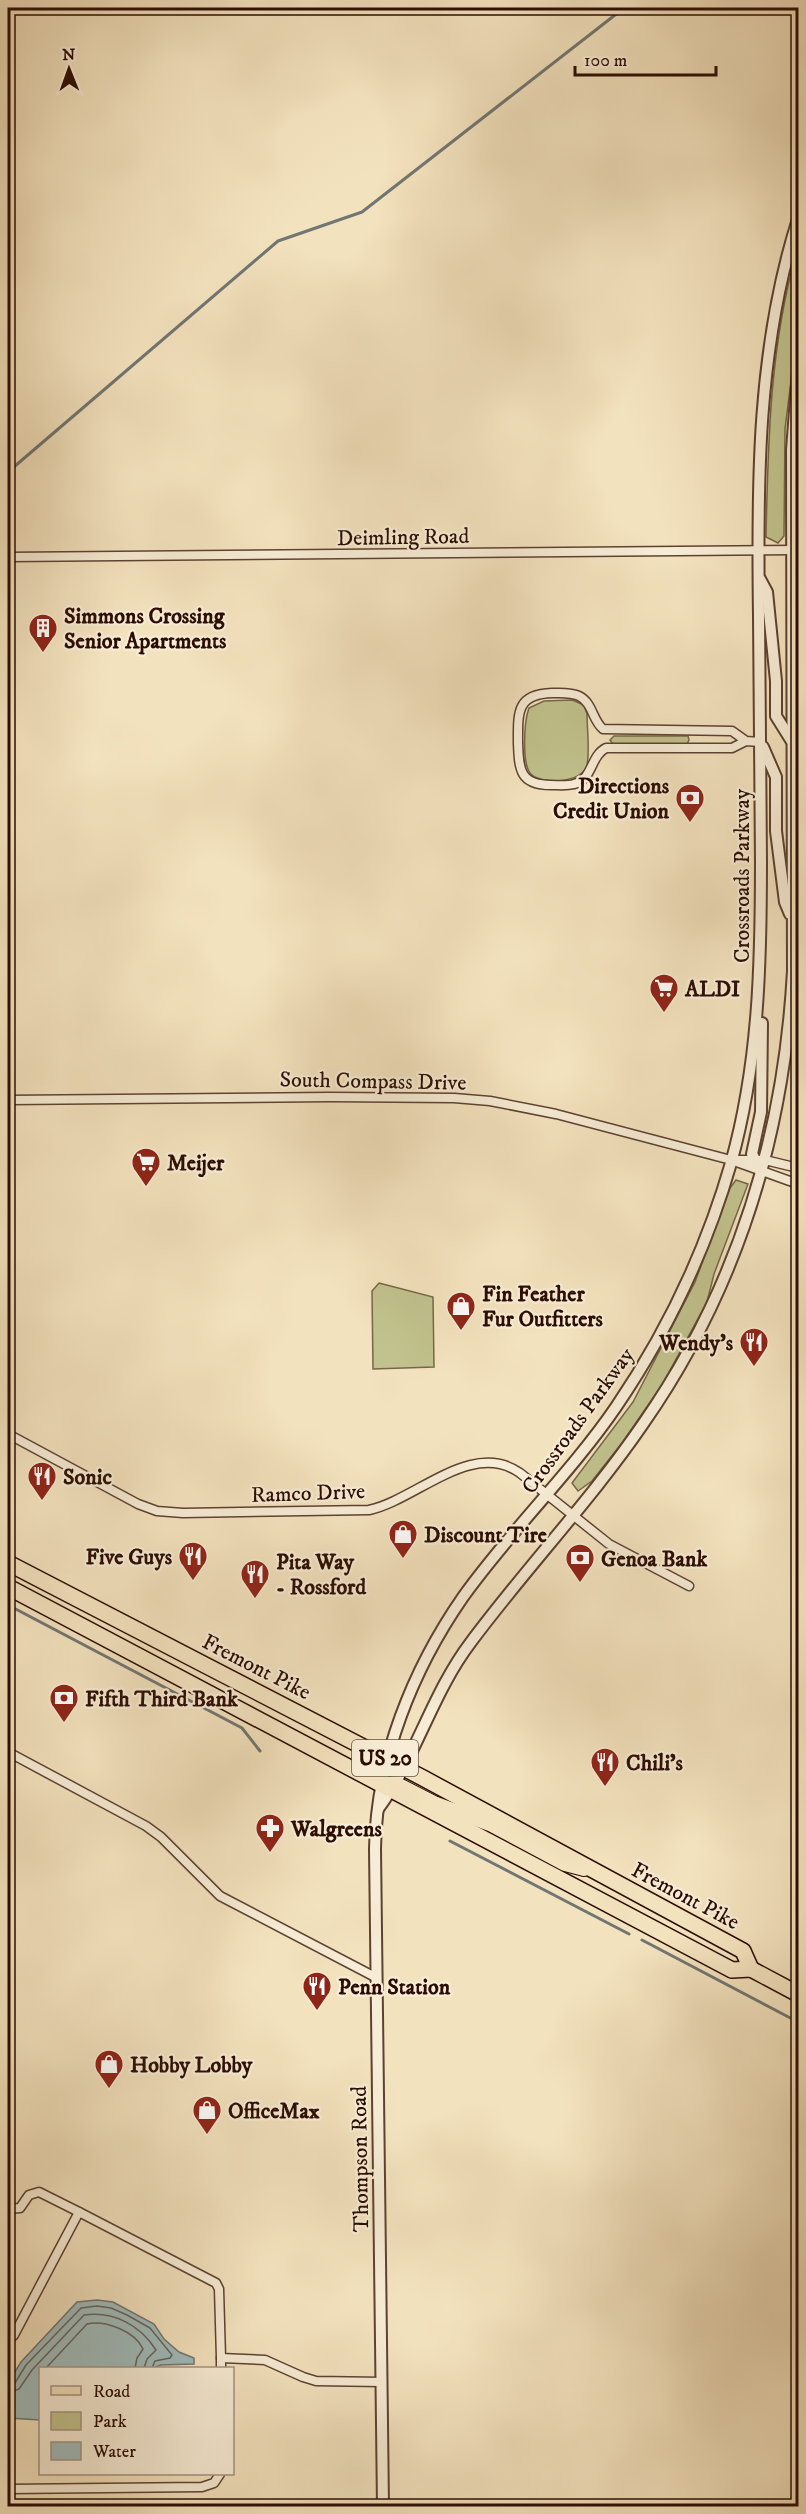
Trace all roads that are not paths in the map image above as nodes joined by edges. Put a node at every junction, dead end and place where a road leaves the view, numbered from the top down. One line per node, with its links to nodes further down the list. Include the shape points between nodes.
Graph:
1 (798, 219): 3 (street, Crossroads Parkway, via 769,350 760,440)
2 (798, 371): 4 (street, via 792,450)
3 (758, 550): 4 (street, Deimling Road); 5 (street, Deimling Road); 6 (street, Crossroads Parkway)
4 (795, 550): 9 (street)
5 (8, 557)
6 (759, 576): 9 (street, via 767,592 776,716); 10 (street, Crossroads Parkway)
7 (696, 730): 8 (street, via 732,731); 11 (street); 11 (street, via 603,729 587,703 567,693 533,695 522,705 518,720 520,769 531,782 541,785 579,782 606,748)
8 (746, 741): 10 (street); 11 (street, via 732,748)
9 (792, 741): 12 (street)
10 (760, 742): 12 (street, via 776,777 776,831 785,902); 13 (street, Crossroads Parkway)
11 (696, 747)
12 (793, 923): 16 (street, via 786,1056 778,1105)
13 (760, 981): 15 (street, Crossroads Parkway, via 753,1058); 16 (street, via 761,1112 752,1154)
14 (8, 1100): 15 (street, South Compass Drive, via 472,1099 523,1106)
15 (731, 1160): 16 (street, South Compass Drive); 18 (street, South Compass Drive); 21 (street, Crossroads Parkway, via 695,1264 660,1336 615,1409)
16 (760, 1160): 17 (street, South Compass Drive); 18 (street)
17 (798, 1168)
18 (762, 1172): 19 (street, South Compass Drive); 22 (street, via 729,1269 692,1346 643,1424)
19 (798, 1184)
20 (8, 1434): 21 (street, Ramco Drive, via 157,1511 369,1510 426,1482 489,1463 510,1466)
21 (548, 1494): 22 (street, Ramco Drive); 29 (street, Crossroads Parkway, via 446,1622 413,1687)
22 (573, 1516): 26 (street, Ramco Drive, via 609,1544); 30 (street, via 452,1668)
23 (8, 1563): 25 (highway, Fremont Pike / US 20)
24 (8, 1570): 25 (highway)
25 (41, 1580): 29 (highway, Fremont Pike / US 20)
26 (689, 1586)
27 (8, 1587): 31 (highway, Fremont Pike / US 20)
28 (8, 1752): 34 (street, via 146,1826 220,1896)
29 (388, 1760): 30 (highway, Fremont Pike / US 20); 31 (street, Thompson Road)
30 (402, 1767): 31 (street, Thompson Road); 32 (highway, Fremont Pike / US 20)
31 (390, 1786): 32 (main road, via 492,1825 565,1863); 33 (highway, Fremont Pike / US 20, via 732,1970); 34 (street, Thompson Road, via 377,1811)
32 (597, 1872): 33 (highway, Fremont Pike / US 20, via 743,1951)
33 (751, 1969): 35 (highway, US 20)
34 (377, 1978): 41 (street, Thompson Road)
35 (798, 1994)
36 (8, 2209): 37 (street, via 20,2208 30,2195 39,2192)
37 (79, 2212): 38 (street); 39 (street, via 216,2283)
38 (8, 2341)
39 (221, 2358): 40 (street); 41 (street, via 265,2360 316,2381)
40 (221, 2367)
41 (382, 2382): 44 (street, Thompson Road)
42 (219, 2475): 43 (street, via 202,2487)
43 (8, 2489)
44 (383, 2506)

